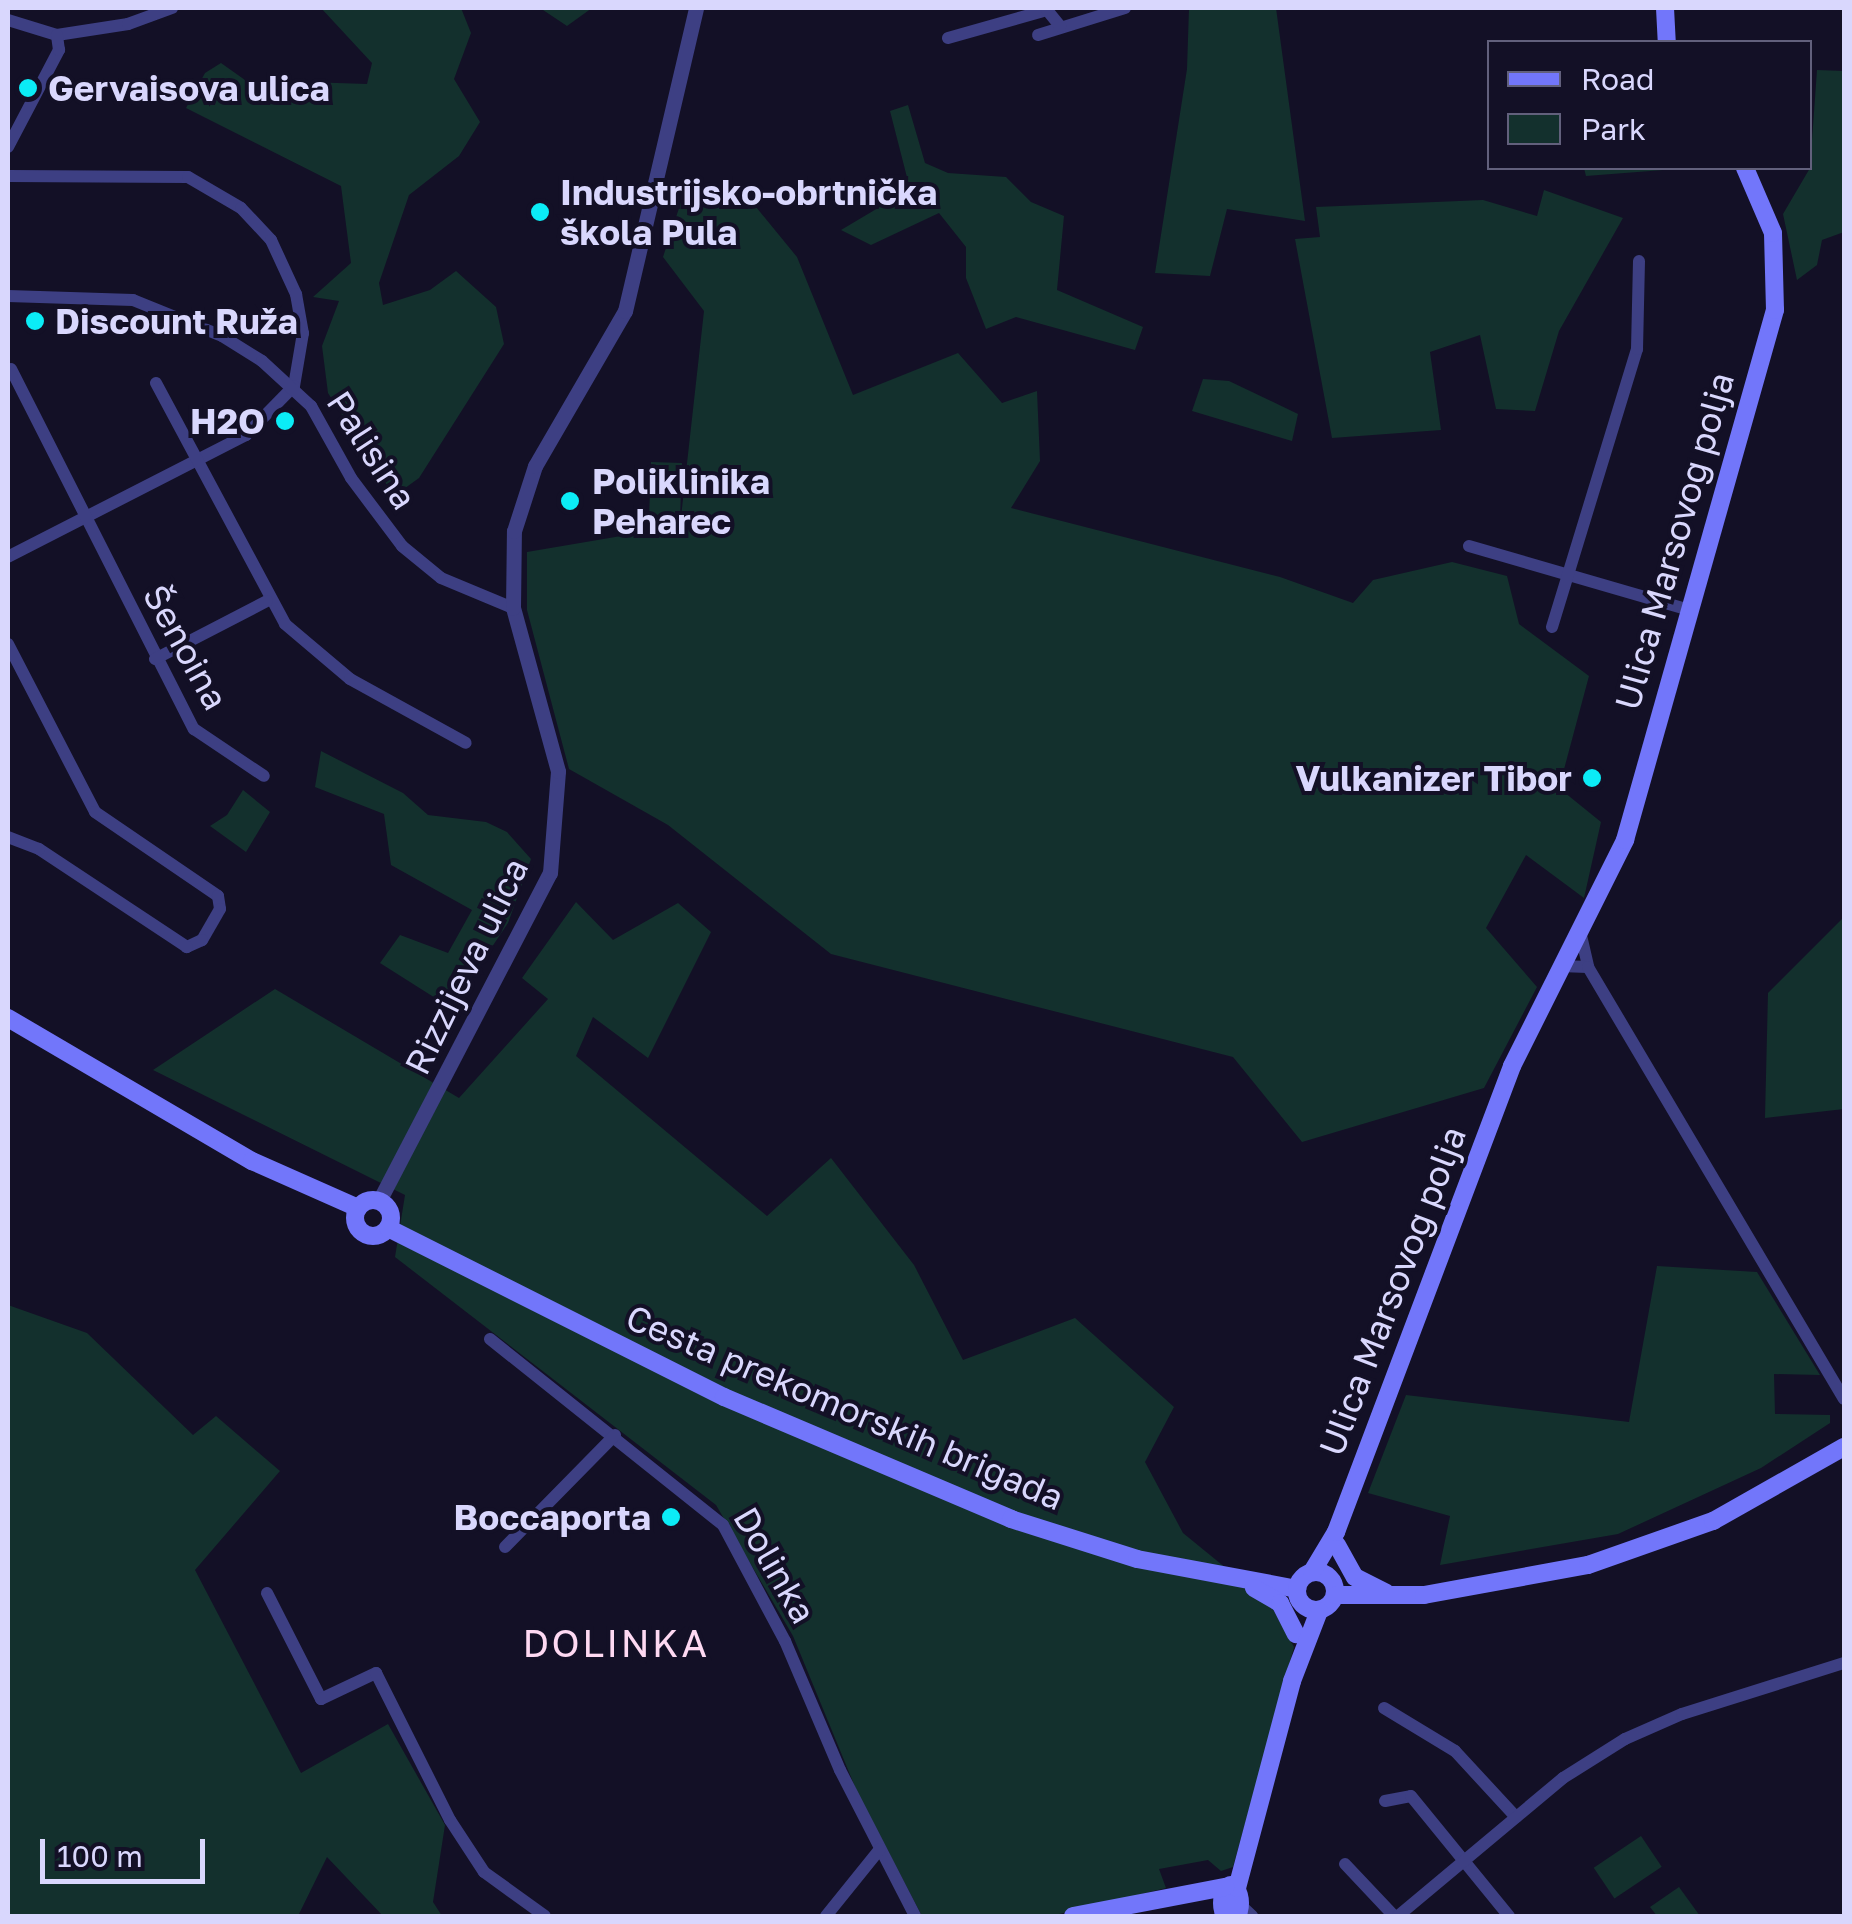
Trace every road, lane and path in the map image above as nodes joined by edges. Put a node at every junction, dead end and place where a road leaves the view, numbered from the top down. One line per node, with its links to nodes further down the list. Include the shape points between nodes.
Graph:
1 (172, 8): 7 (street, via 128,24)
2 (696, 8): 25 (street, Rizzijeva ulica, via 626,312 521,498)
3 (1125, 8): 6 (street)
4 (1665, 8): 10 (main road)
5 (8, 20): 7 (street)
6 (1060, 26): 8 (street); 9 (street, via 1047,10)
7 (57, 35): 11 (street, via 59,50)
8 (1038, 35)
9 (948, 38)
10 (1667, 40)
11 (8, 147)
12 (1746, 170): 26 (main road, Ulica Marsovog polja, via 1773,232 1775,310)
13 (8, 176): 18 (street, via 188,177 241,208 271,240 296,294 303,332)
14 (1639, 262): 23 (street, via 1638,348)
15 (8, 296): 18 (street, Palisina, via 103,297 160,308 222,336)
16 (11, 369): 20 (street, Šenoina)
17 (156, 383): 19 (street)
18 (294, 386): 19 (street, via 246,435); 25 (street, Palisina, via 402,546 442,578)
19 (196, 462): 20 (street); 24 (street)
20 (85, 518): 22 (street); 29 (street, Šenoina)
21 (1469, 546): 23 (street)
22 (8, 557)
23 (1568, 574): 26 (street); 27 (street)
24 (267, 601): 29 (street); 30 (street, via 327,664)
25 (512, 608): 37 (street, Rizzijeva ulica, via 558,772 550,872)
26 (1686, 609): 33 (main road, Ulica Marsovog polja, via 1625,840)
27 (1552, 627)
28 (8, 644): 32 (street, via 94,812 222,902 195,946 187,947 39,849)
29 (155, 659): 31 (street, Šenoina, via 204,741)
30 (466, 743)
31 (264, 776)
32 (8, 837)
33 (1580, 927): 34 (main road, Ulica Marsovog polja); 35 (street)
34 (1560, 966): 35 (street); 44 (main road, Ulica Marsovog polja, via 1512,1066)
35 (1588, 967): 41 (street)
36 (8, 1018): 38 (main road, via 252,1161)
37 (379, 1201): 38 (main road); 39 (main road, via 391,1214)
38 (358, 1208): 39 (main road, via 355,1222 363,1234)
39 (388, 1228): 46 (main road, Cesta prekomorskih brigada, via 609,1343 934,1488 1096,1547)
40 (490, 1339): 42 (street, Dolinka)
41 (1844, 1399)
42 (615, 1436): 45 (street); 57 (street, Dolinka, via 722,1525 785,1641)
43 (1844, 1448): 49 (main road, via 1745,1505 1633,1552 1517,1582)
44 (1336, 1538): 47 (main road, Ulica Marsovog polja); 49 (main road, via 1356,1577)
45 (505, 1547)
46 (1240, 1582): 50 (main road, Cesta prekomorskih brigada); 51 (main road, via 1280,1604)
47 (1326, 1582): 49 (main road); 50 (main road); 50 (main road)
48 (267, 1593): 61 (street, via 322,1698 376,1673 450,1820 484,1872)
49 (1396, 1596)
50 (1306, 1602): 51 (main road); 53 (main road)
51 (1296, 1634): 53 (main road)
52 (1844, 1664): 56 (street, via 1655,1725 1564,1778)
53 (1292, 1681): 60 (main road)
54 (1384, 1708): 56 (street, via 1456,1751)
55 (1385, 1802): 58 (street, via 1411,1796)
56 (1516, 1818): 58 (street)
57 (880, 1848): 62 (street); 63 (street, Dolinka)
58 (1466, 1862): 65 (street); 66 (street)
59 (1345, 1864): 65 (street)
60 (1231, 1898): 64 (main road)
61 (544, 1916)
62 (826, 1916)
63 (916, 1916)
64 (1073, 1916)
65 (1396, 1916)
66 (1509, 1916)

